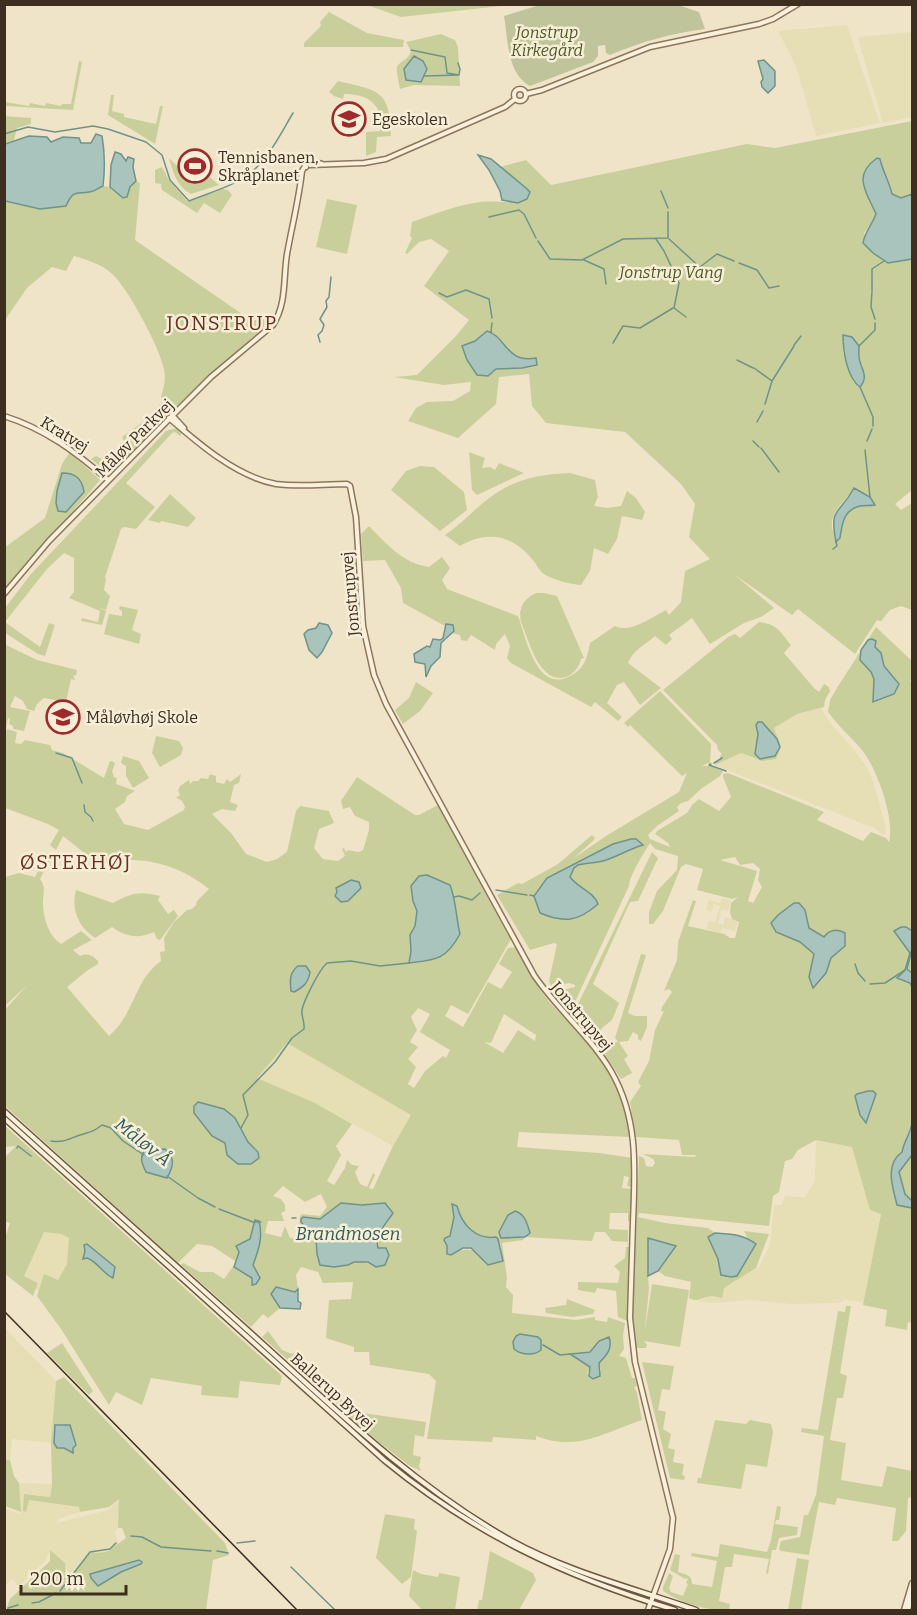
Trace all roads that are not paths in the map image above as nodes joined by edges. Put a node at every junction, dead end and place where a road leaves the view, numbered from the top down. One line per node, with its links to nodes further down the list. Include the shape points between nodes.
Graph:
1 (798, 4): 2 (street, via 772,20 650,47)
2 (526, 94): 3 (street, via 523,100); 3 (street, via 523,89 516,89)
3 (515, 99): 5 (street, Måløv Parkvej, via 505,107 386,159 364,164 308,165 302,177 279,315 273,325)
4 (4, 416): 6 (street, Kratvej, via 56,439)
5 (171, 417): 6 (street, Måløv Parkvej); 11 (street, Jonstrupvej, via 227,464 264,480 347,484 352,490 363,631 374,675 534,975 603,1058 618,1084 629,1115 636,1155 631,1338 673,1530)
6 (108, 480): 7 (street, Måløv Parkvej)
7 (4, 594)
8 (4, 1111): 11 (street, Ballerup Byvej, via 360,1432 436,1494 549,1559)
9 (4, 1118): 13 (street, Ballerup Byvej, via 420,1490 518,1549 586,1580)
10 (912, 1583): 17 (street)
11 (654, 1596): 13 (street, Jonstrupvej); 16 (street, Ballerup Byvej)
12 (912, 1596): 17 (street)
13 (652, 1603): 14 (street, Jonstrupvej); 15 (street, Ballerup Byvej)
14 (648, 1611)
15 (675, 1611)
16 (696, 1611)
17 (906, 1611)

